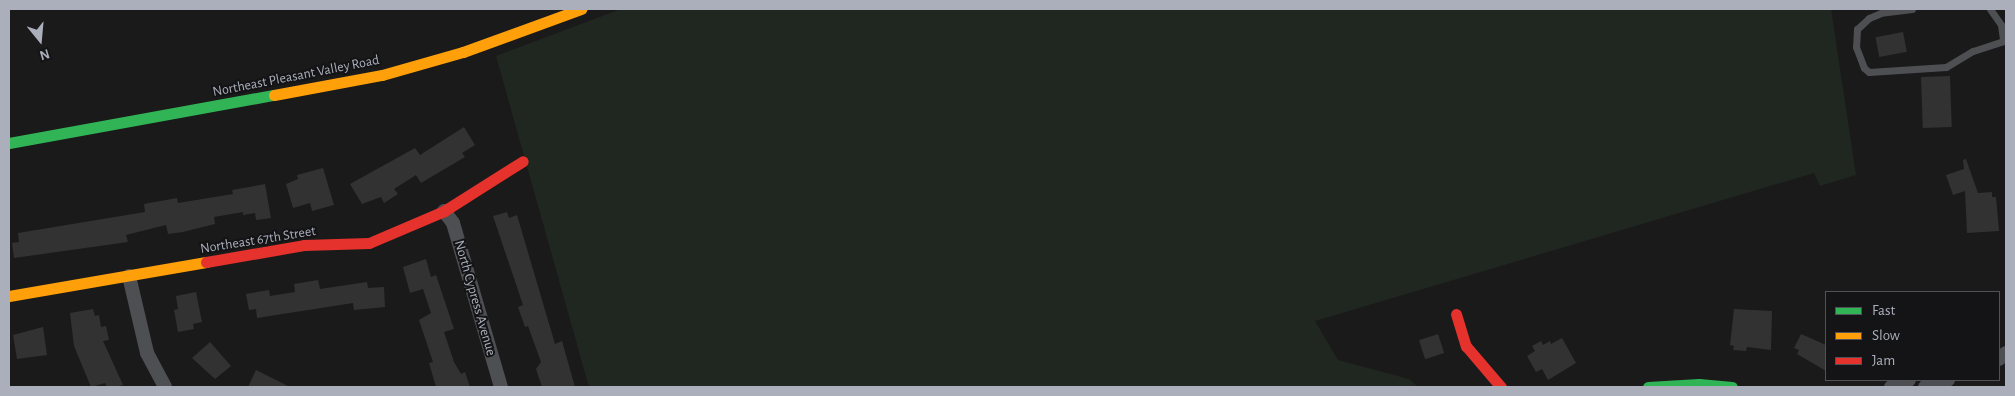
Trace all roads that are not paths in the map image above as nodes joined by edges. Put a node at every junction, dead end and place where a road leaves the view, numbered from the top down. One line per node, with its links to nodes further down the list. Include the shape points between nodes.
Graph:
1 (581, 9): 5 (street, Northeast Pleasant Valley Road, via 463,52 382,75)
2 (1912, 9): 4 (lane, via 1869,18 1857,29 1856,48 1869,72 1946,67 1973,51)
3 (1990, 9): 4 (lane, via 2001,25)
4 (2005, 40)
5 (9, 143)
6 (523, 161): 7 (street, Northeast 67th Street)
7 (444, 211): 8 (street, Northeast 67th Street, via 370,243 304,245); 14 (street, North Cypress Avenue, via 453,223)
8 (128, 276): 9 (street, Northeast 67th Street); 13 (street, via 147,353)
9 (9, 296)
10 (1456, 314): 15 (street, via 1466,346)
11 (1906, 381): 18 (street)
12 (1945, 381): 19 (street)
13 (165, 387)
14 (501, 387)
15 (1501, 387)
16 (1648, 387): 17 (street, via 1699,384)
17 (1732, 387)
18 (1891, 387)
19 (1925, 387)

